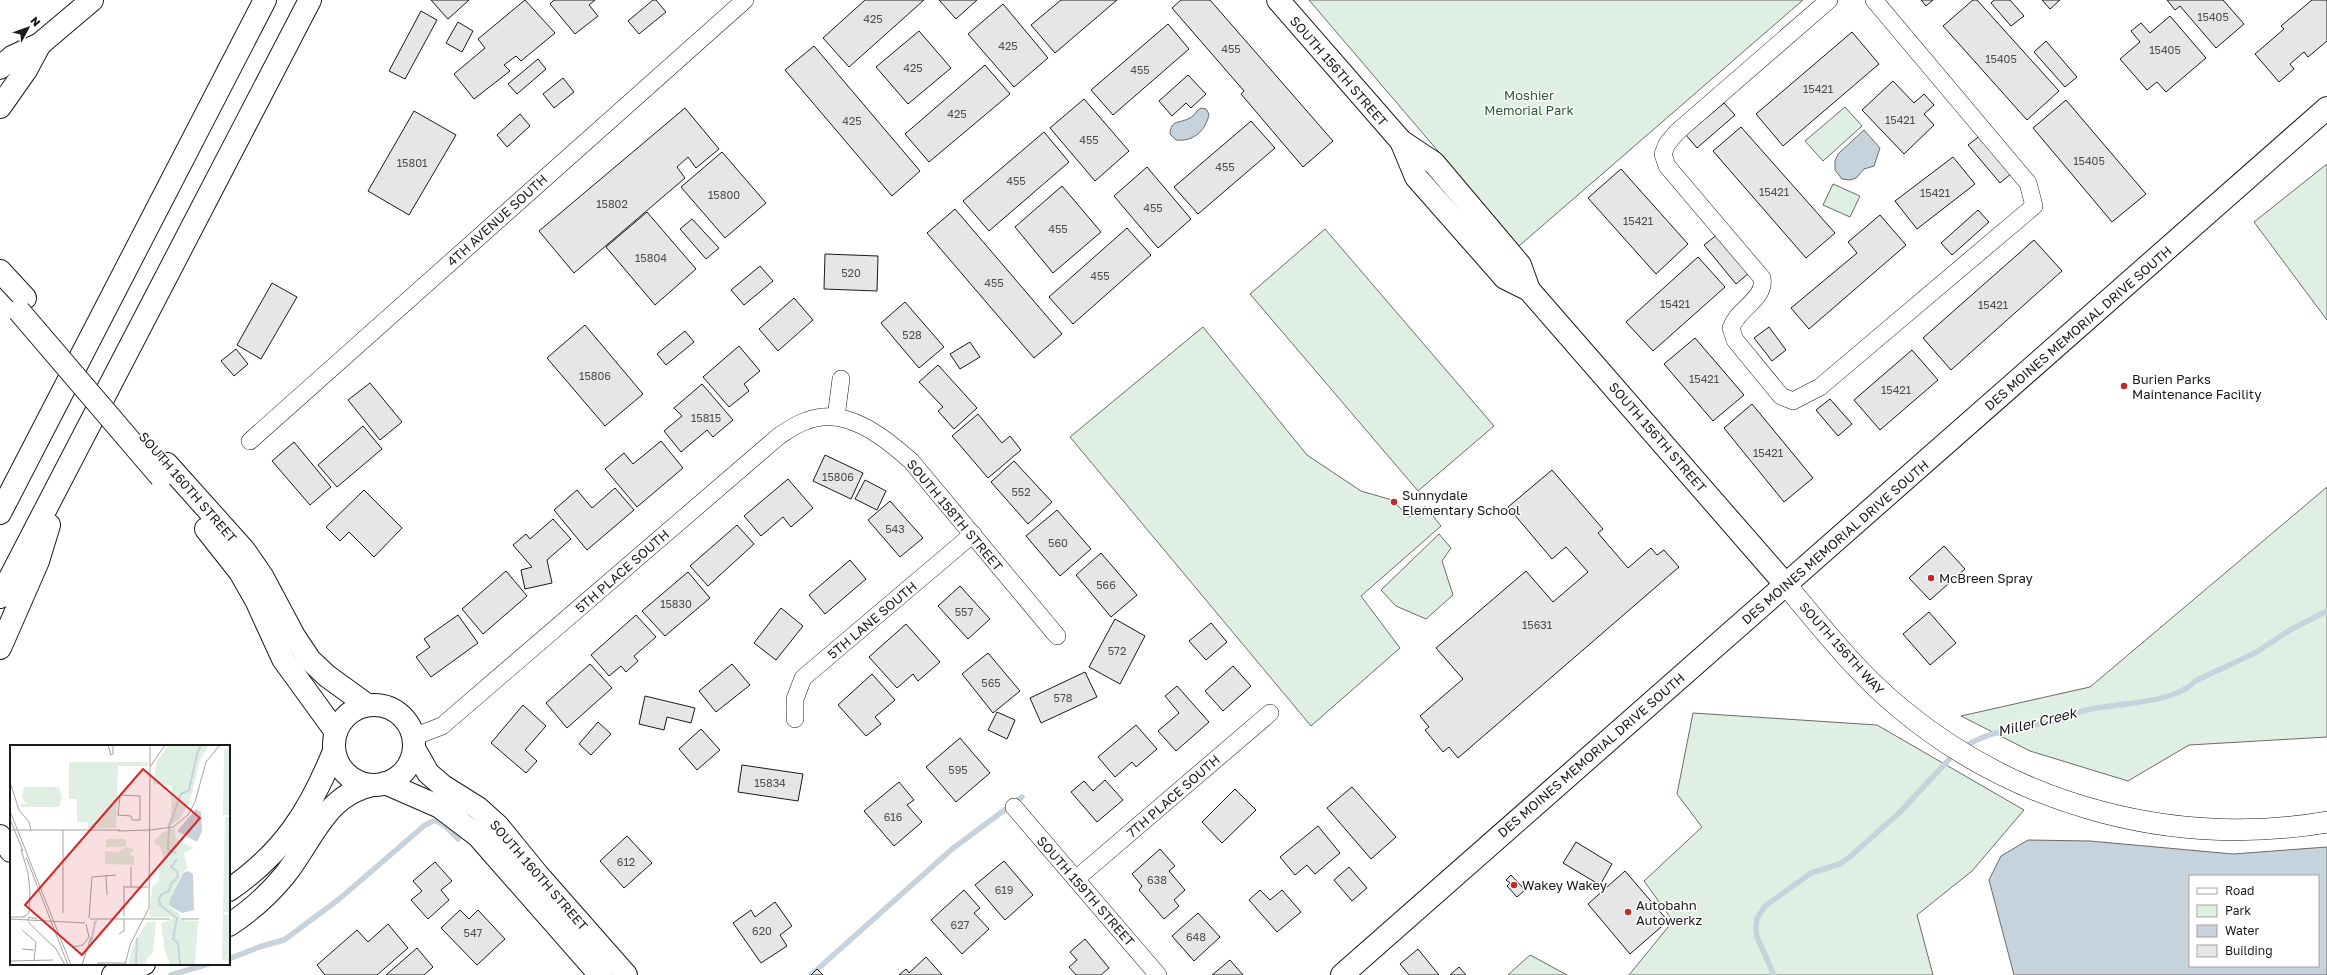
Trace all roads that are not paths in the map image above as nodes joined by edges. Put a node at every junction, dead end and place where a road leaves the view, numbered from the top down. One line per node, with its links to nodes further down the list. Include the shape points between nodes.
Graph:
1 (92, 0): 8 (main road)
2 (265, 0): 20 (main road)
3 (310, 0): 19 (main road)
4 (745, 0): 17 (street, 4TH AVENUE SOUTH)
5 (1278, 0): 22 (main road, SOUTH 156TH STREET, via 1401,141 1434,163 1520,265 1529,290)
6 (1829, 0): 7 (street, via 1677,132 1662,154 1667,166 1762,278 1760,294 1734,319 1731,328 1735,340 1781,396 1794,401 1820,387 2034,206 2028,183)
7 (1874, 0)
8 (40, 44): 9 (main road, via 12,58); 10 (main road, via 26,70)
9 (0, 68)
10 (0, 107)
11 (2327, 108): 22 (main road, DES MOINES MEMORIAL DRIVE SOUTH)
12 (0, 271): 14 (main road, SOUTH 160TH STREET)
13 (0, 290): 14 (main road, SOUTH 160TH STREET)
14 (22, 304): 18 (main road, SOUTH 160TH STREET)
15 (841, 379): 16 (street)
16 (836, 417): 21 (street, SOUTH 158TH STREET, via 863,426 887,439 911,461); 30 (street, 5TH PLACE SOUTH, via 806,420 779,436 442,726)
17 (250, 441)
18 (164, 470): 26 (main road, SOUTH 160TH STREET, via 244,550 262,576 310,660 326,676); 29 (main road, SOUTH 160TH STREET, via 240,572 283,659)
19 (66, 471): 23 (main road); 25 (main road, via 38,561)
20 (0, 513)
21 (973, 534): 24 (street, SOUTH 158TH STREET); 28 (street, 5TH LANE SOUTH, via 803,678 795,700)
22 (1786, 585): 33 (street, SOUTH 156TH WAY, via 1858,669 1901,709 1977,762 2008,779 2054,798 2150,824 2200,830 2250,830 2299,827); 44 (main road, DES MOINES MEMORIAL DRIVE SOUTH)
23 (0, 597)
24 (1057, 636)
25 (0, 648)
26 (368, 705): 29 (main road, via 348,714); 30 (main road, via 385,707 401,716 409,726)
27 (1270, 713): 36 (street, 7TH PLACE SOUTH)
28 (795, 719)
29 (335, 742): 31 (main road, via 339,764 347,775 359,782); 37 (main road, via 319,789 294,830 266,862)
30 (413, 743): 31 (main road, via 411,760 405,770 396,778); 42 (main road, SOUTH 160TH STREET, via 428,773 443,786 478,808 498,826)
31 (379, 784): 38 (main road, via 359,788 336,801 284,876 259,901); 41 (main road, SOUTH 160TH STREET, via 440,807 478,836)
32 (1014, 807): 36 (street, SOUTH 159TH STREET)
33 (2327, 822)
34 (0, 836): 35 (main road)
35 (10, 850)
36 (1076, 879): 43 (street, SOUTH 159TH STREET)
37 (230, 889)
38 (230, 924)
39 (141, 965): 40 (main road)
40 (113, 975)
41 (600, 975)
42 (626, 975)
43 (1158, 975)
44 (1342, 975)

